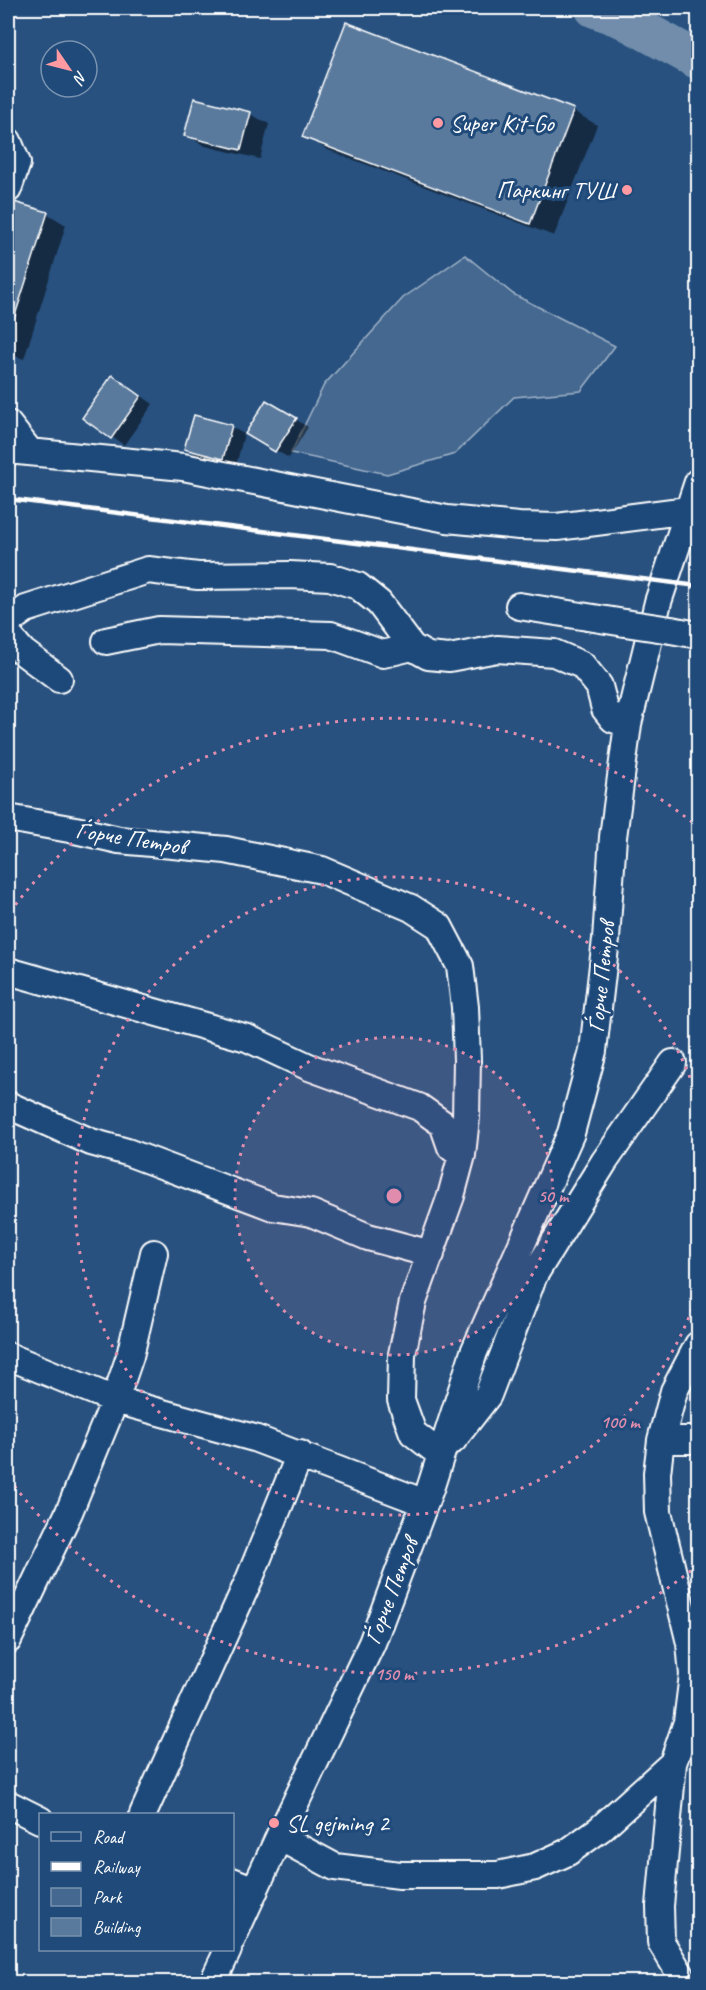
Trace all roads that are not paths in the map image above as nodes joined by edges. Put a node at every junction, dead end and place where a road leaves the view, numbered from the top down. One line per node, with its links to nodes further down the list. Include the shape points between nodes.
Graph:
1 (8, 141): 2 (street, via 17,163)
2 (8, 189)
3 (8, 424): 4 (street)
4 (19, 451): 6 (street, via 183,467 447,519 519,526 557,527)
5 (699, 482): 6 (street, Ѓорче Петров)
6 (693, 511): 14 (street, Ѓорче Петров, via 658,602)
7 (519, 606): 10 (street, bridge)
8 (8, 625): 12 (street, via 26,609 148,570 198,576 330,577 358,586 379,603)
9 (8, 635): 13 (street)
10 (699, 635)
11 (106, 641): 12 (street, via 159,630 331,635 383,654)
12 (412, 647): 14 (street, via 428,656 449,658 497,649 554,653 582,665 599,686 605,709 613,719)
13 (59, 679)
14 (628, 723): 28 (street, Ѓорче Петров, via 593,1052 571,1133 474,1352)
15 (8, 818): 19 (street, Ѓорче Петров, via 119,840 226,850 322,870 411,908 439,926 460,966 465,1007 467,1083)
16 (8, 971): 19 (street, via 247,1038 309,1067 419,1107 443,1124 451,1147)
17 (674, 1063): 28 (street, via 604,1162 534,1275 488,1395)
18 (8, 1105): 21 (street, via 91,1142 273,1207 311,1213 368,1238)
19 (462, 1155): 21 (street, Ѓорче Петров)
20 (154, 1253): 24 (street, via 130,1356)
21 (431, 1254): 28 (street, Ѓорче Петров, via 402,1354 401,1400 413,1433)
22 (699, 1345): 25 (street, via 674,1391)
23 (8, 1356): 24 (street)
24 (115, 1400): 27 (street); 30 (street, via 69,1512)
25 (661, 1440): 26 (street); 32 (street, via 658,1512)
26 (699, 1440)
27 (300, 1454): 29 (street); 35 (street, via 249,1580)
28 (441, 1455): 29 (street, Ѓорче Петров)
29 (425, 1503): 37 (street, Ѓорче Петров, via 372,1643)
30 (18, 1593): 31 (street)
31 (8, 1640)
32 (695, 1657): 33 (street, via 687,1722)
33 (673, 1763): 37 (street, via 600,1829 568,1852 535,1867 498,1875 400,1875 335,1867); 42 (street, via 660,1906 661,1942)
34 (8, 1804): 36 (street)
35 (144, 1813)
36 (39, 1820)
37 (279, 1837): 38 (street, Ѓорче Петров)
38 (244, 1886): 39 (street, Ѓорче Петров)
39 (234, 1930)
40 (228, 1951): 41 (street)
41 (213, 1983)
42 (685, 1983)

